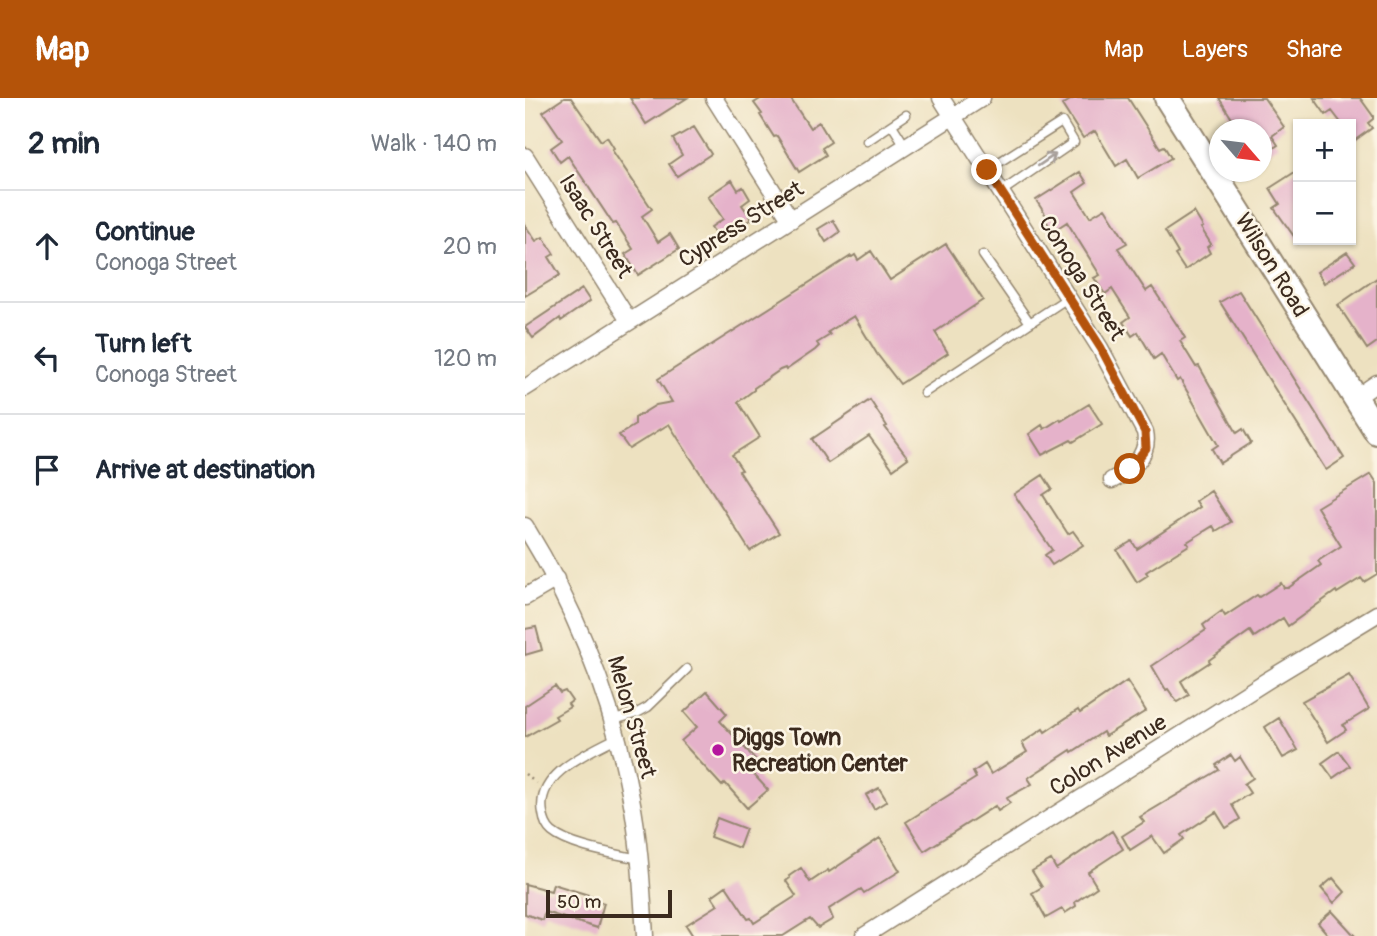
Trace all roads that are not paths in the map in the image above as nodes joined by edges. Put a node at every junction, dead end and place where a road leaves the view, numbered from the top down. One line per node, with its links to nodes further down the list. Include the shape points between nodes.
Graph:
1 (714, 98): 13 (street)
2 (941, 98): 6 (street, Conoga Street)
3 (982, 98): 6 (street, Cypress Street)
4 (1167, 98): 21 (main road, Wilson Road)
5 (906, 115): 7 (lane)
6 (953, 117): 9 (street, Cypress Street); 11 (street, Conoga Street)
7 (892, 125): 8 (lane); 9 (lane)
8 (867, 141)
9 (906, 147): 13 (street, Cypress Street)
10 (525, 156): 16 (street, Isaac Street)
11 (987, 170): 12 (street, Conoga Street); 12 (lane, one-way to 11, via 1074,142 1062,122)
12 (1001, 192): 15 (street, Conoga Street)
13 (791, 220): 16 (street, Cypress Street)
14 (983, 255): 17 (lane)
15 (1069, 297): 17 (lane); 23 (street, Conoga Street, via 1101,348 1147,440 1130,469)
16 (629, 321): 19 (street, Cypress Street)
17 (1030, 323): 20 (lane)
18 (1377, 383): 21 (street)
19 (525, 388)
20 (924, 393)
21 (1355, 398): 22 (main road, Wilson Road)
22 (1377, 432)
23 (1112, 480)
24 (525, 526): 25 (street, Melon Street)
25 (556, 579): 26 (street); 29 (street, Melon Street, via 595,663)
26 (525, 597)
27 (1377, 614): 33 (street, Colon Avenue)
28 (687, 670): 29 (lane, via 648,707)
29 (611, 720): 30 (street, Melon Street)
30 (616, 738): 31 (street, Melon Street, via 631,797); 31 (lane, via 552,778 541,806 545,823 559,837)
31 (639, 859): 32 (street, Melon Street)
32 (645, 936)
33 (864, 936)

